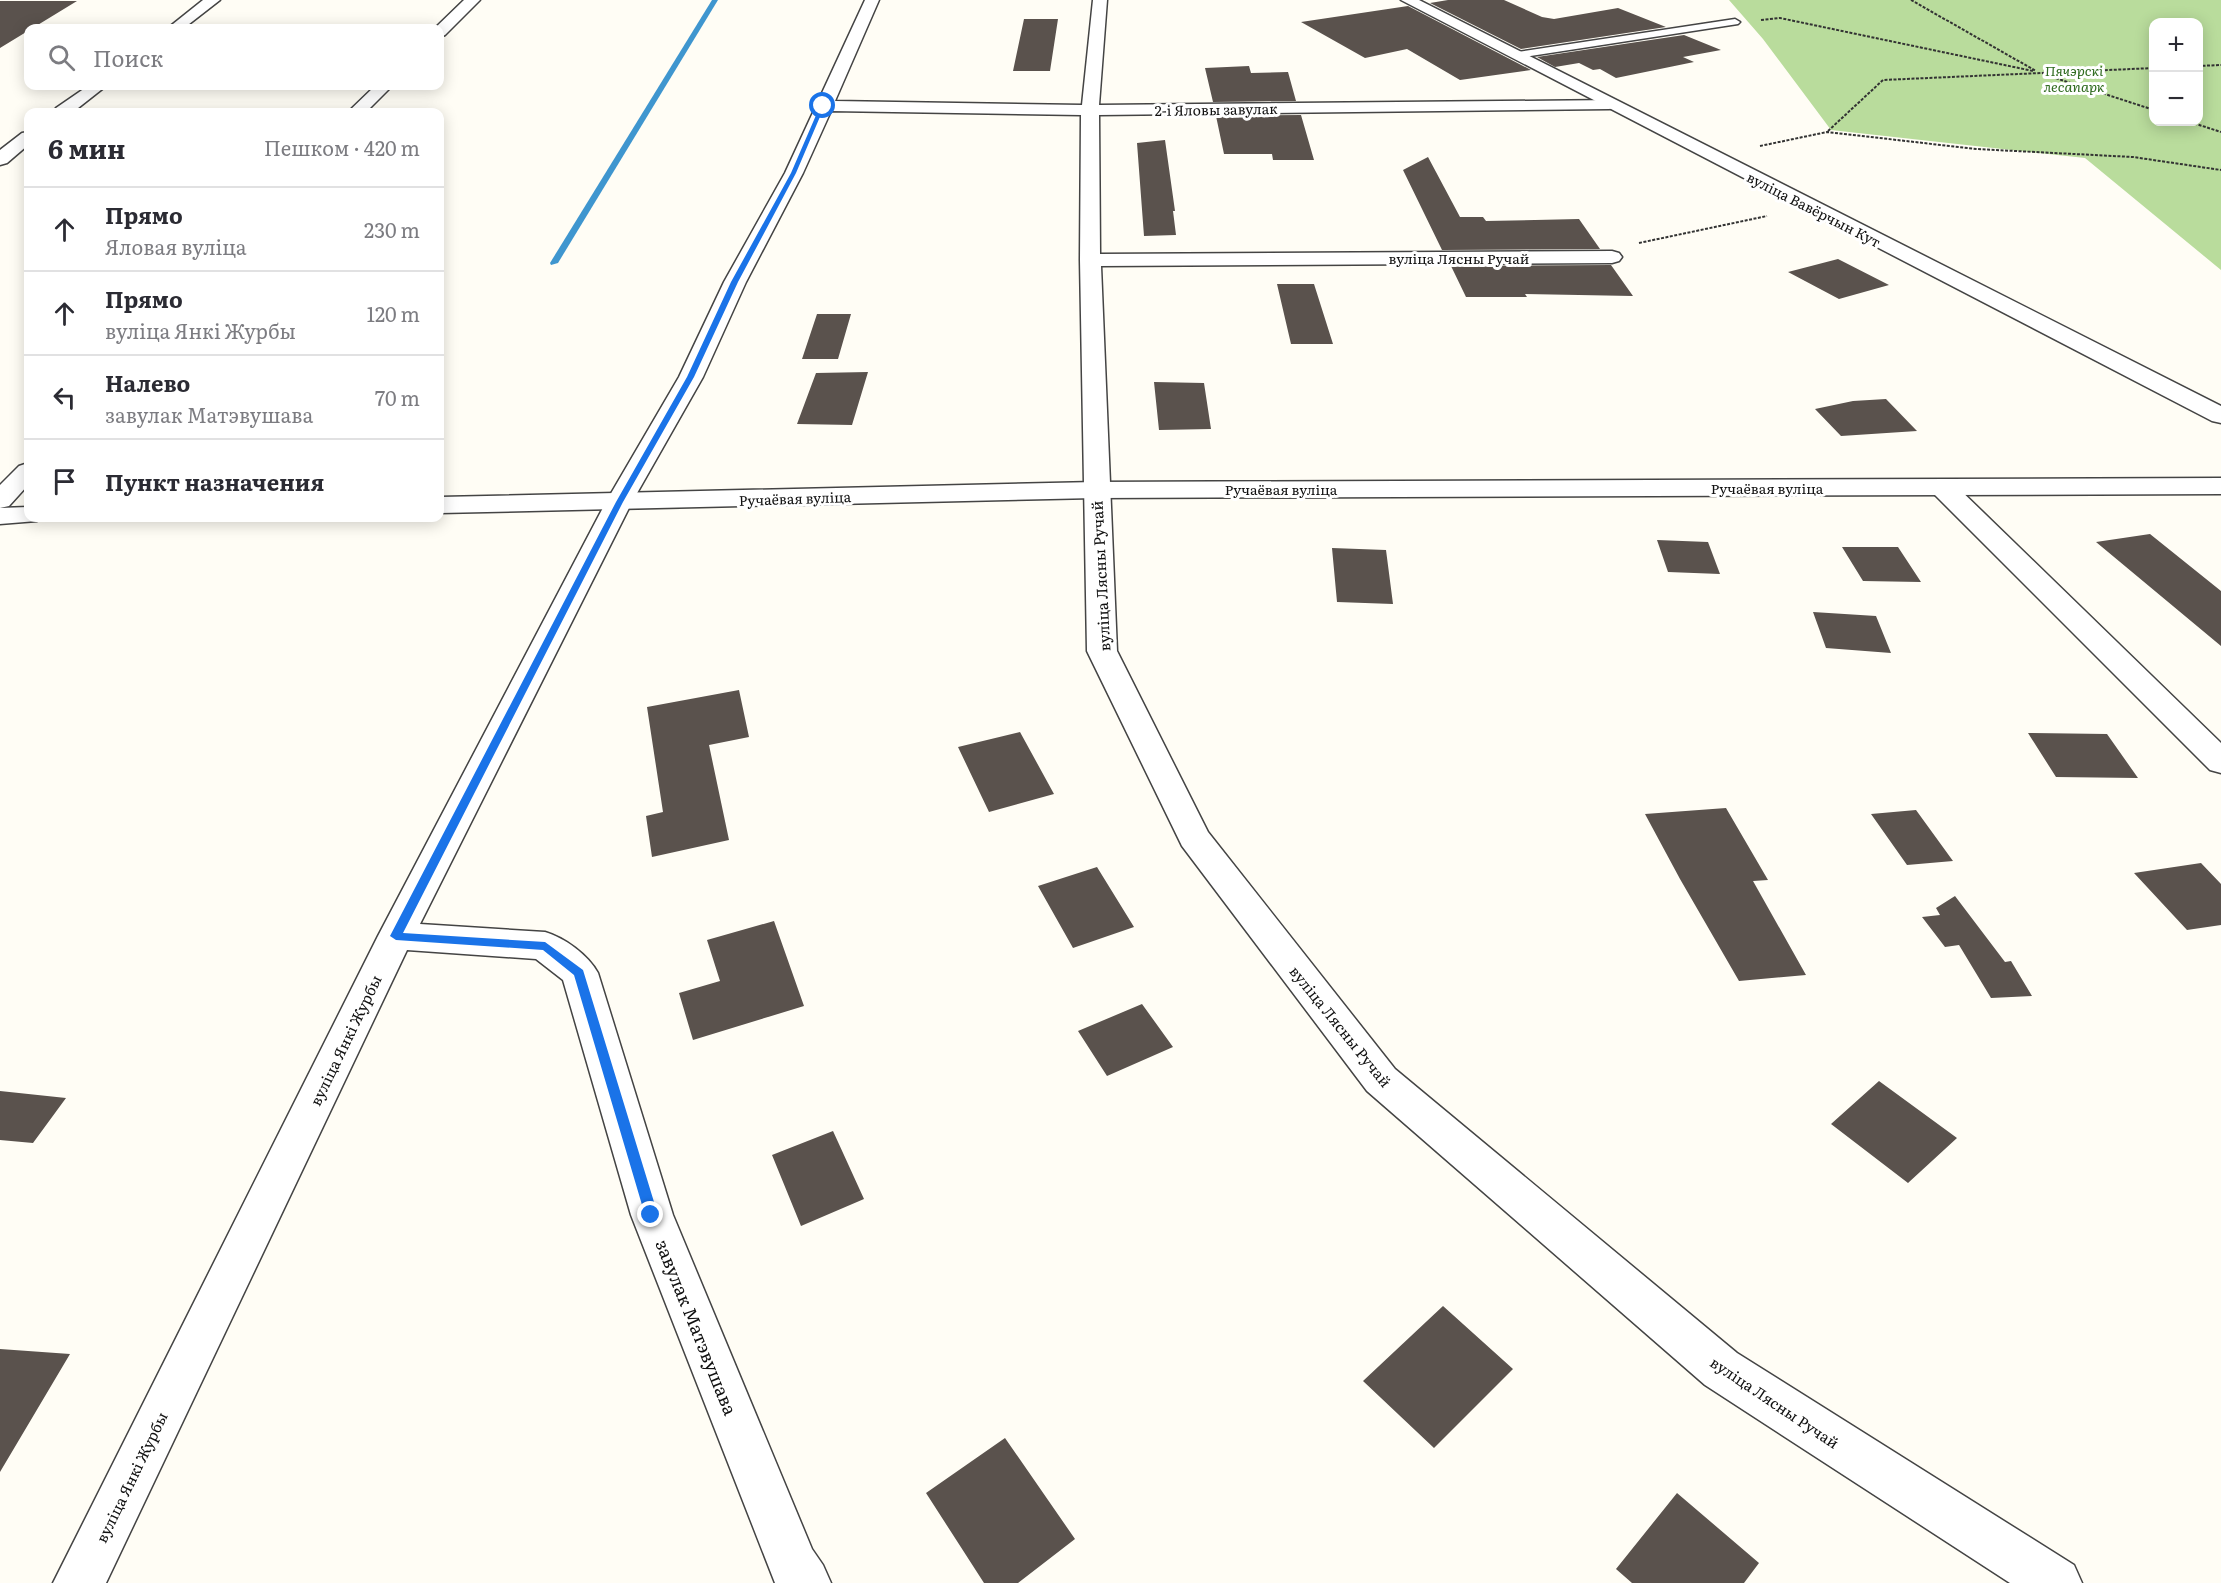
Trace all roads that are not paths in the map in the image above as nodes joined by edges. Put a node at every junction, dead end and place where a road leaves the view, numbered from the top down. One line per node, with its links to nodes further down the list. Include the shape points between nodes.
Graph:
1 (213, 0): 7 (street)
2 (473, 0): 8 (street)
3 (873, 0): 13 (street, вуліца Янкі Журбы)
4 (1100, 0): 16 (street, вуліца Лясны Ручай)
5 (1408, 0): 9 (street, вуліца Вавёрчын Кут)
6 (1735, 22): 9 (lane)
7 (180, 24)
8 (444, 28)
9 (1518, 55): 12 (street, вуліца Вавёрчын Кут)
10 (92, 90): 14 (street)
11 (380, 90): 15 (street)
12 (1610, 104): 16 (street, 2-і Яловы завулак); 22 (street, вуліца Вавёрчын Кут)
13 (823, 106): 16 (street, 2-і Яловы завулак); 28 (street, вуліца Янкі Журбы, via 794,173 735,282 691,377)
14 (68, 108)
15 (360, 108)
16 (1090, 111): 21 (street, вуліца Лясны Ручай)
17 (24, 140): 18 (street)
18 (0, 159): 19 (street)
19 (24, 160)
20 (1612, 257): 21 (street, вуліца Лясны Ручай)
21 (1090, 260): 26 (street, вуліца Лясны Ручай)
22 (2221, 416)
23 (24, 475): 27 (street)
24 (2221, 486): 25 (street, Ручаёвая вуліца)
25 (1943, 488): 26 (street, Ручаёвая вуліца); 32 (street)
26 (1095, 490): 28 (street, Ручаёвая вуліца); 36 (street, вуліца Лясны Ручай, via 1102,651 1194,838 1381,1080 1721,1369)
27 (0, 500)
28 (620, 502): 29 (street, Ручаёвая вуліца); 33 (street, вуліца Янкі Журбы)
29 (444, 505)
30 (24, 515): 31 (street)
31 (0, 516)
32 (2221, 762)
33 (396, 936): 34 (street, вуліца Янкі Журбы); 35 (street, завулак Матэвушава, via 545,946 579,973 651,1215 794,1567)
34 (79, 1583)
35 (805, 1583)
36 (2056, 1583)

